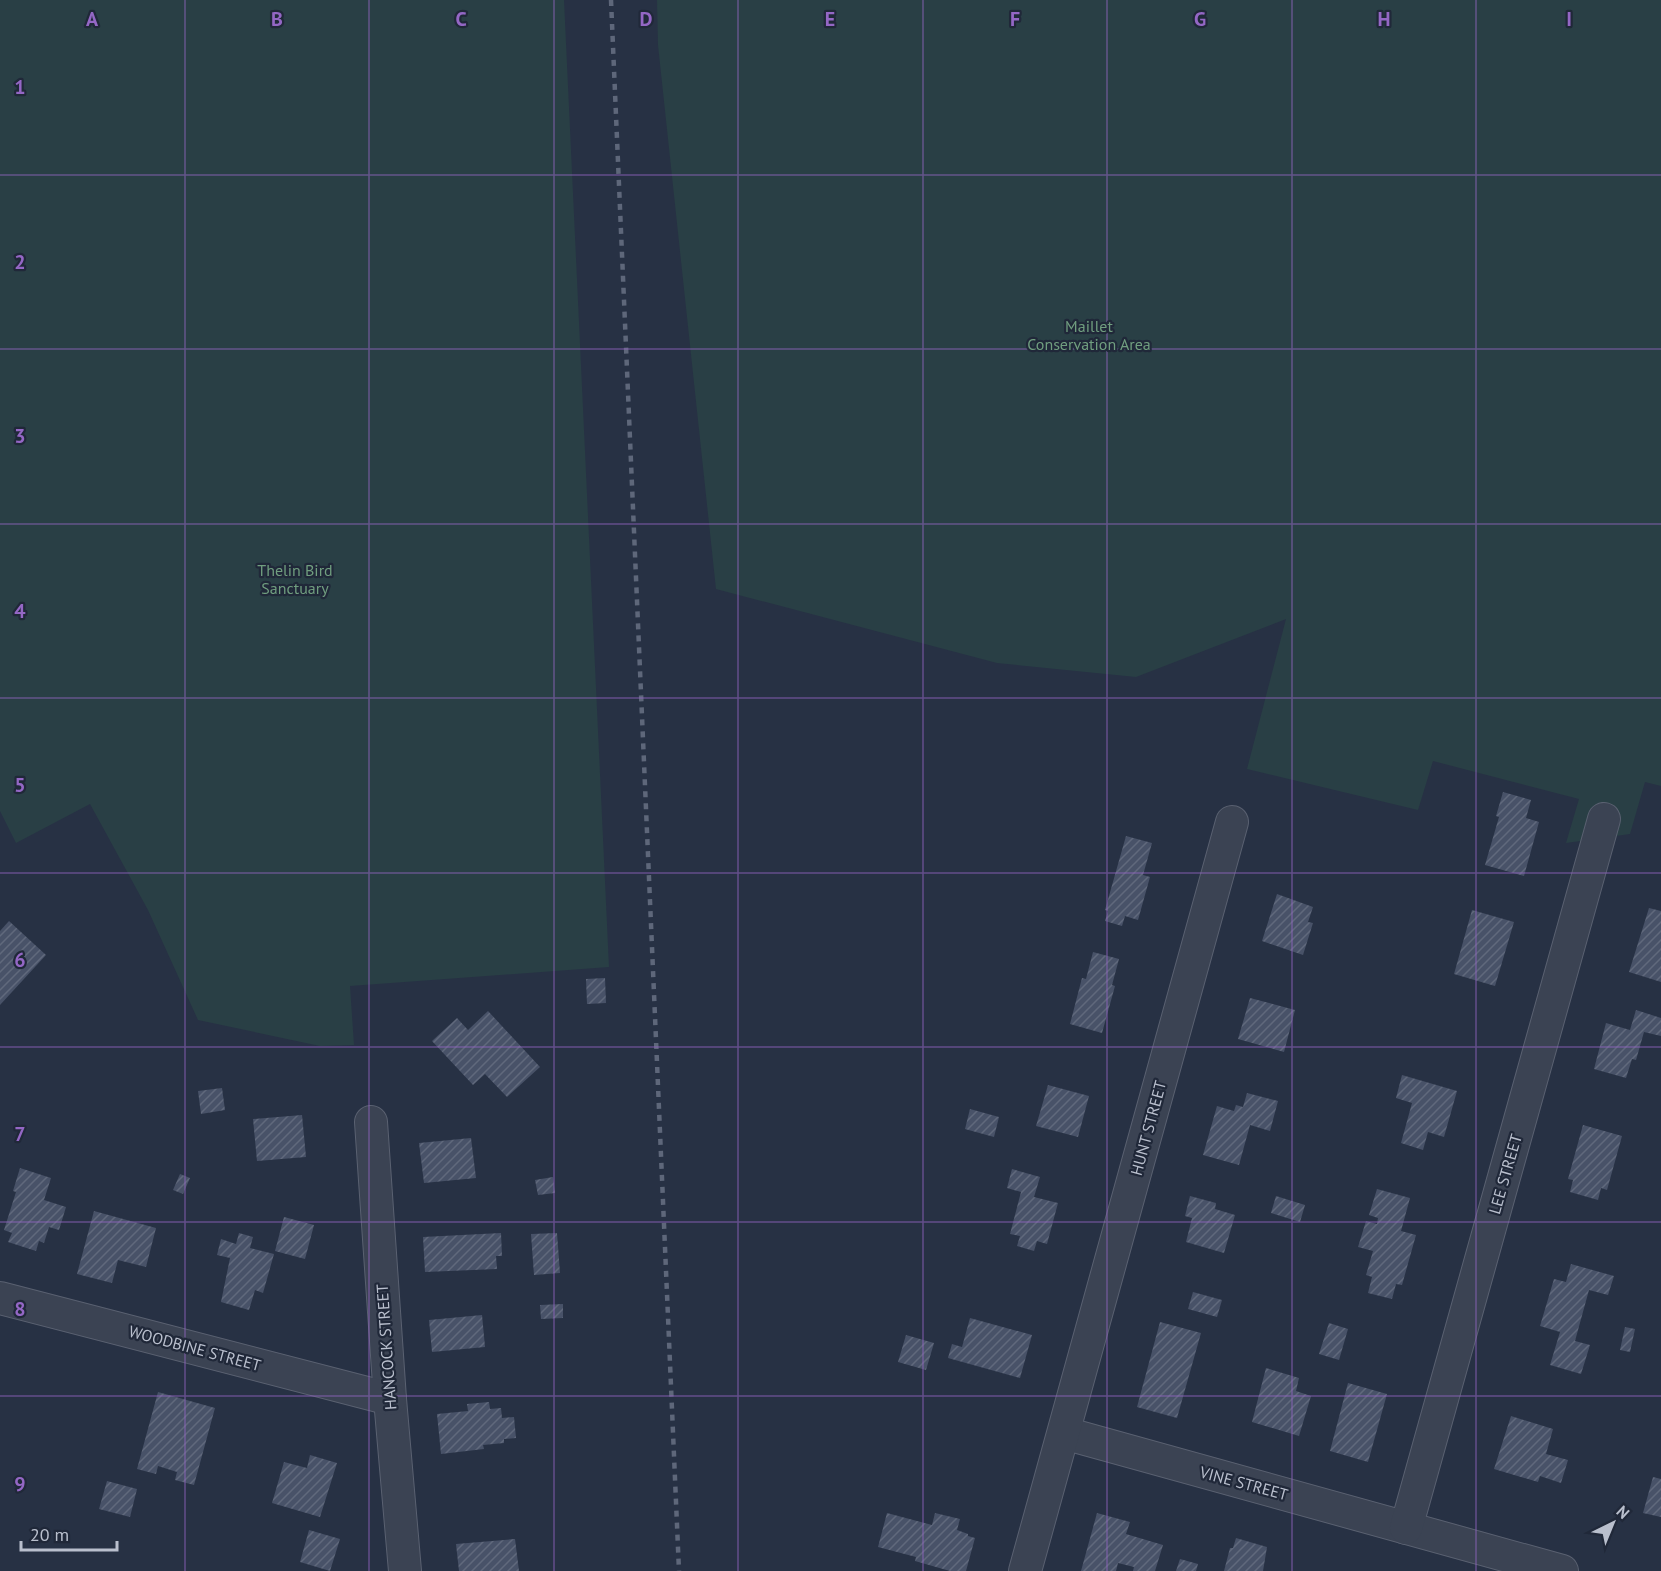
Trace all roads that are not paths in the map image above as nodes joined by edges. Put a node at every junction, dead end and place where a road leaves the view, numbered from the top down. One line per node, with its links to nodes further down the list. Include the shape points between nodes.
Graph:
1 (1604, 819): 7 (street, LEE STREET)
2 (1232, 822): 6 (street, HUNT STREET)
3 (371, 1122): 5 (street, HANCOCK STREET)
4 (0, 1298): 5 (street, WOODBINE STREET)
5 (390, 1399): 8 (street, HANCOCK STREET)
6 (1064, 1433): 7 (street, VINE STREET); 9 (street)
7 (1406, 1528): 10 (street, VINE STREET)
8 (405, 1571)
9 (1025, 1571)
10 (1562, 1571)

